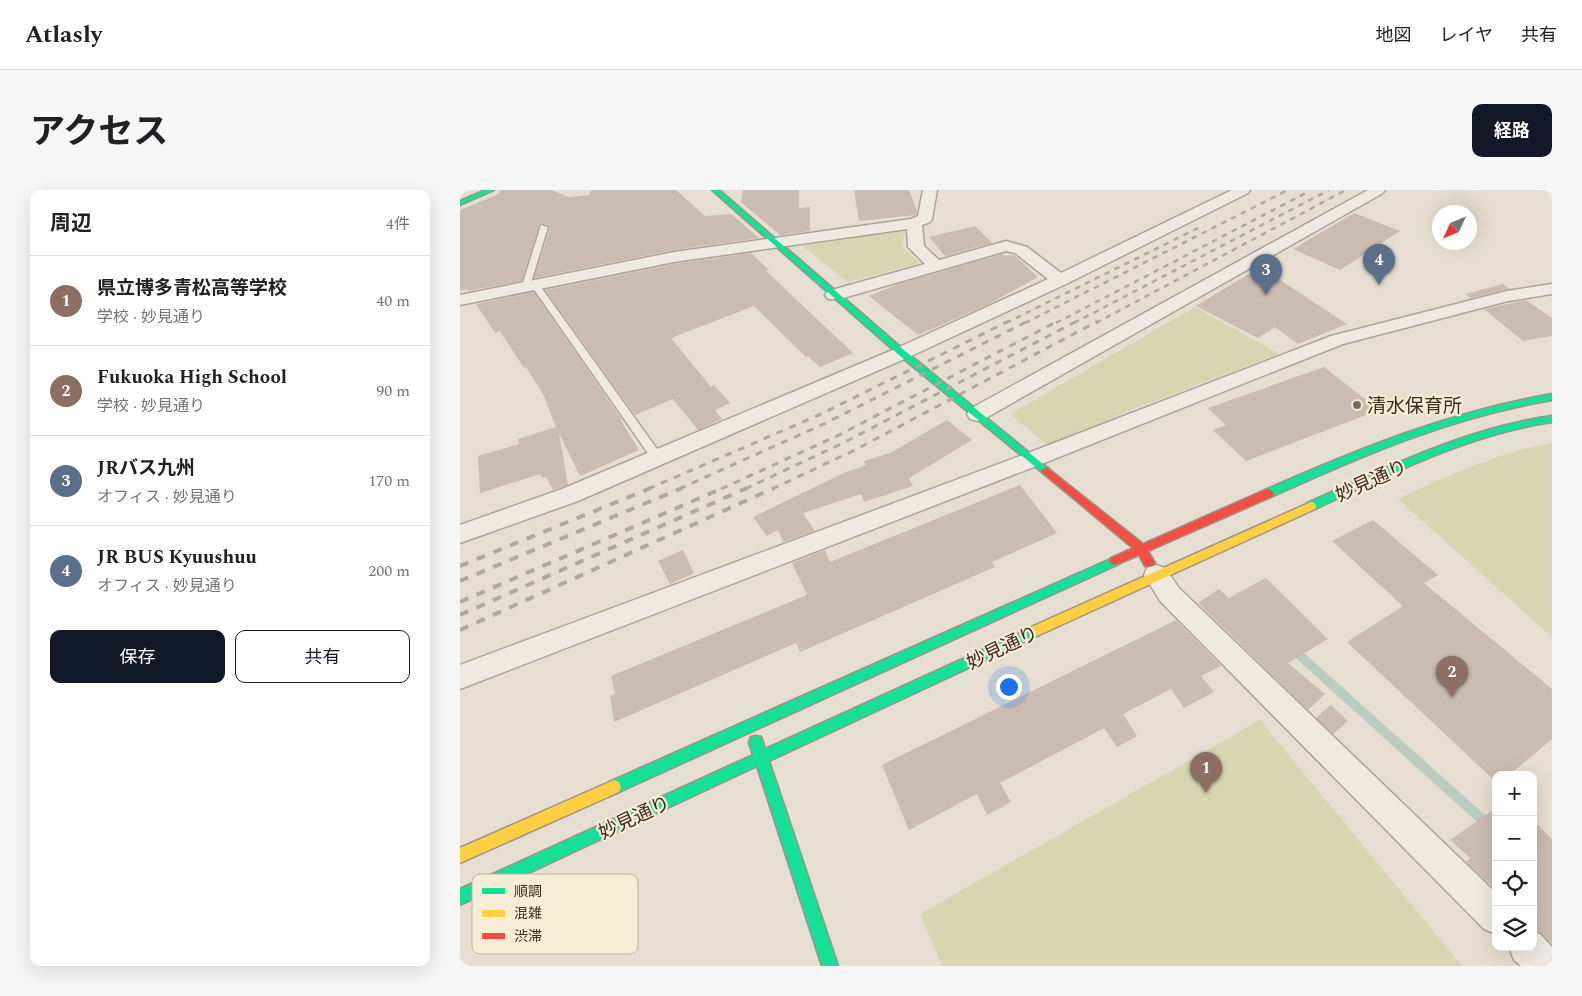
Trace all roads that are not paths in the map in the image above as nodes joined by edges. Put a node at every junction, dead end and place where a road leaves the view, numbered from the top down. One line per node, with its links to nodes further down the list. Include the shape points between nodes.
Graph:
1 (491, 190): 6 (main road)
2 (715, 190): 9 (main road)
3 (930, 190): 7 (street, via 925,219)
4 (1243, 190): 11 (street)
5 (1378, 190): 18 (street)
6 (460, 203)
7 (914, 223): 9 (street); 10 (street, via 916,247)
8 (544, 227): 12 (lane)
9 (774, 242): 12 (street, via 674,257); 14 (main road)
10 (936, 266): 11 (street, via 1006,246 1021,250); 14 (street)
11 (1060, 280): 16 (street)
12 (530, 286): 15 (street); 20 (lane)
13 (1552, 288): 21 (street, via 1507,296 1337,340)
14 (834, 294): 16 (main road)
15 (460, 300)
16 (902, 353): 18 (main road); 20 (street)
17 (1552, 397): 23 (main road, 妙見通り, via 1491,408 1407,434)
18 (977, 414): 21 (main road)
19 (1552, 419): 24 (main road, 妙見通り, via 1512,426 1433,452)
20 (658, 459): 22 (street)
21 (1031, 460): 23 (main road); 25 (street)
22 (460, 534)
23 (1142, 549): 24 (main road); 26 (main road, 妙見通り)
24 (1156, 575): 27 (main road, 妙見通り); 32 (street, via 1170,596)
25 (460, 677)
26 (750, 726): 27 (main road); 28 (main road, 妙見通り)
27 (762, 758): 29 (main road, 妙見通り); 34 (main road)
28 (460, 856)
29 (510, 874)
30 (472, 891): 31 (main road, 妙見通り)
31 (460, 897)
32 (1492, 913)
33 (1531, 951): 35 (street)
34 (830, 966)
35 (1546, 966)

